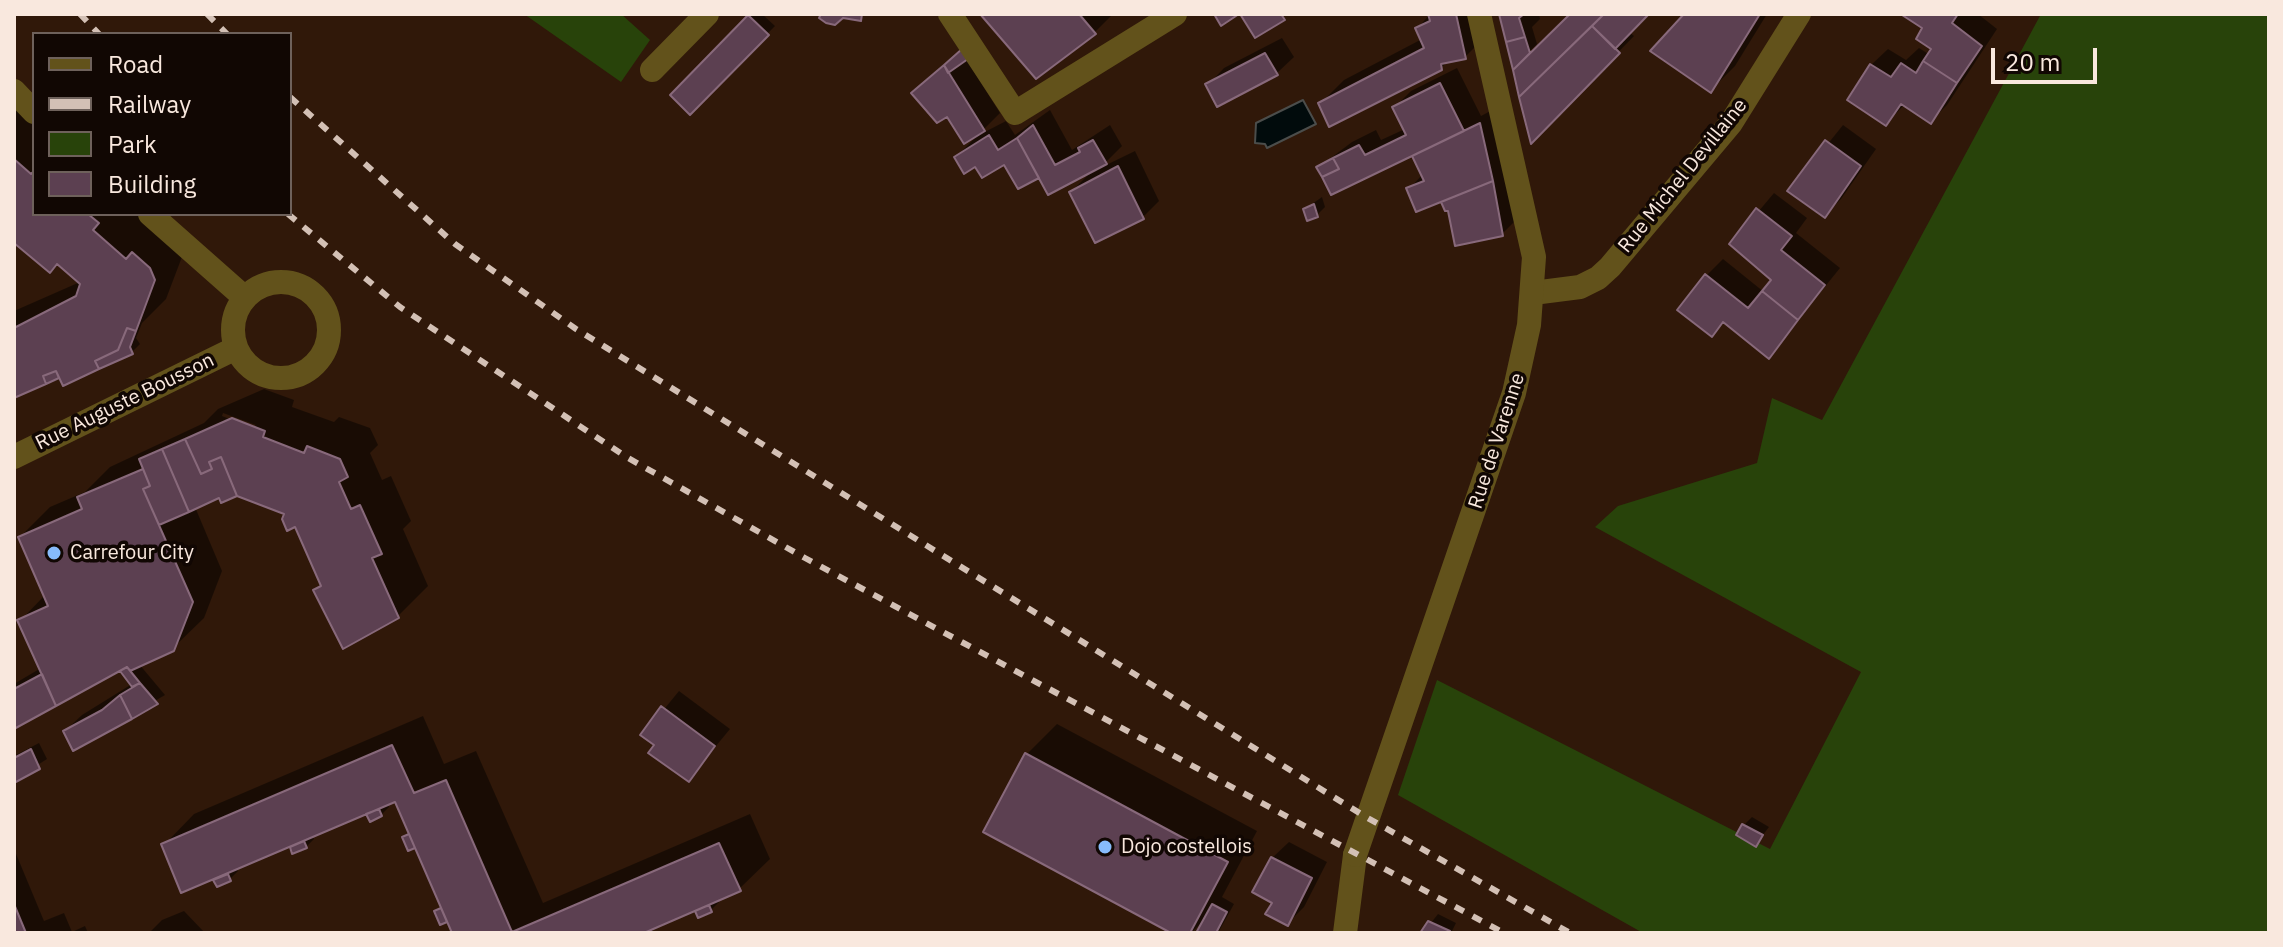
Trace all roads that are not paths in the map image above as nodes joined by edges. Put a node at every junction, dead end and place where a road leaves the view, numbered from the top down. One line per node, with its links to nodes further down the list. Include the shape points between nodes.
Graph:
1 (707, 14): 6 (street)
2 (950, 14): 3 (street, via 1015,113)
3 (1175, 14)
4 (1479, 14): 10 (street, Rue de Varenne, via 1529,230)
5 (1799, 14): 10 (street, Rue Michel Devillaine, via 1731,123 1610,267 1580,287)
6 (652, 70)
7 (14, 91): 8 (street)
8 (32, 110)
9 (152, 216): 11 (street)
10 (1533, 293): 14 (street, Rue de Varenne, via 1514,393 1355,855)
11 (245, 298): 12 (street, via 233,322); 12 (street, via 277,282 296,284 324,307 330,324 328,342 321,359 291,378 258,373)
12 (236, 348): 13 (street, Rue Auguste Bousson)
13 (14, 457)
14 (1345, 933)

